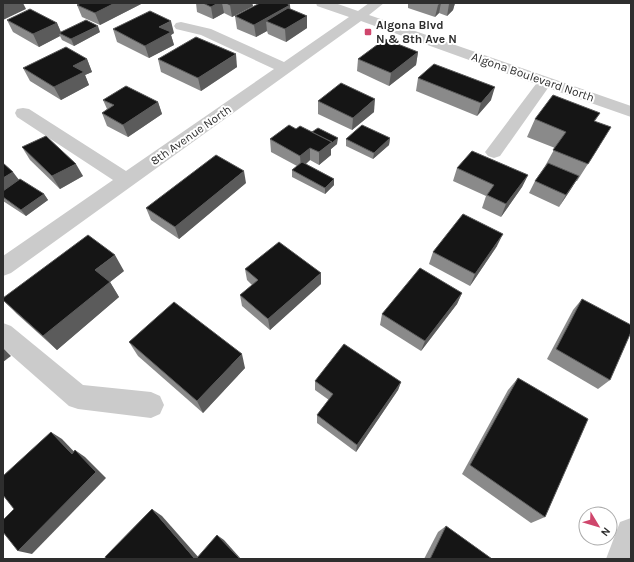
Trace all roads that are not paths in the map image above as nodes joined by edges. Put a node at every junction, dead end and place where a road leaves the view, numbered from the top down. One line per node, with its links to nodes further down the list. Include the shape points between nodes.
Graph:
1 (322, 3): 3 (street, Algona Boulevard North)
2 (378, 3): 3 (street, 8th Avenue North)
3 (359, 16): 5 (street, 8th Avenue North); 6 (street, Algona Boulevard North)
4 (182, 26): 5 (street, via 206,32)
5 (285, 68): 10 (street, 8th Avenue North)
6 (545, 82): 7 (street, Algona Boulevard North); 9 (street)
7 (631, 112)
8 (23, 113): 10 (street)
9 (494, 152)
10 (127, 180): 11 (street, 8th Avenue North)
11 (3, 266)
12 (3, 333): 13 (street, via 78,397)
13 (152, 405)
14 (631, 533): 15 (street)
15 (622, 559)

